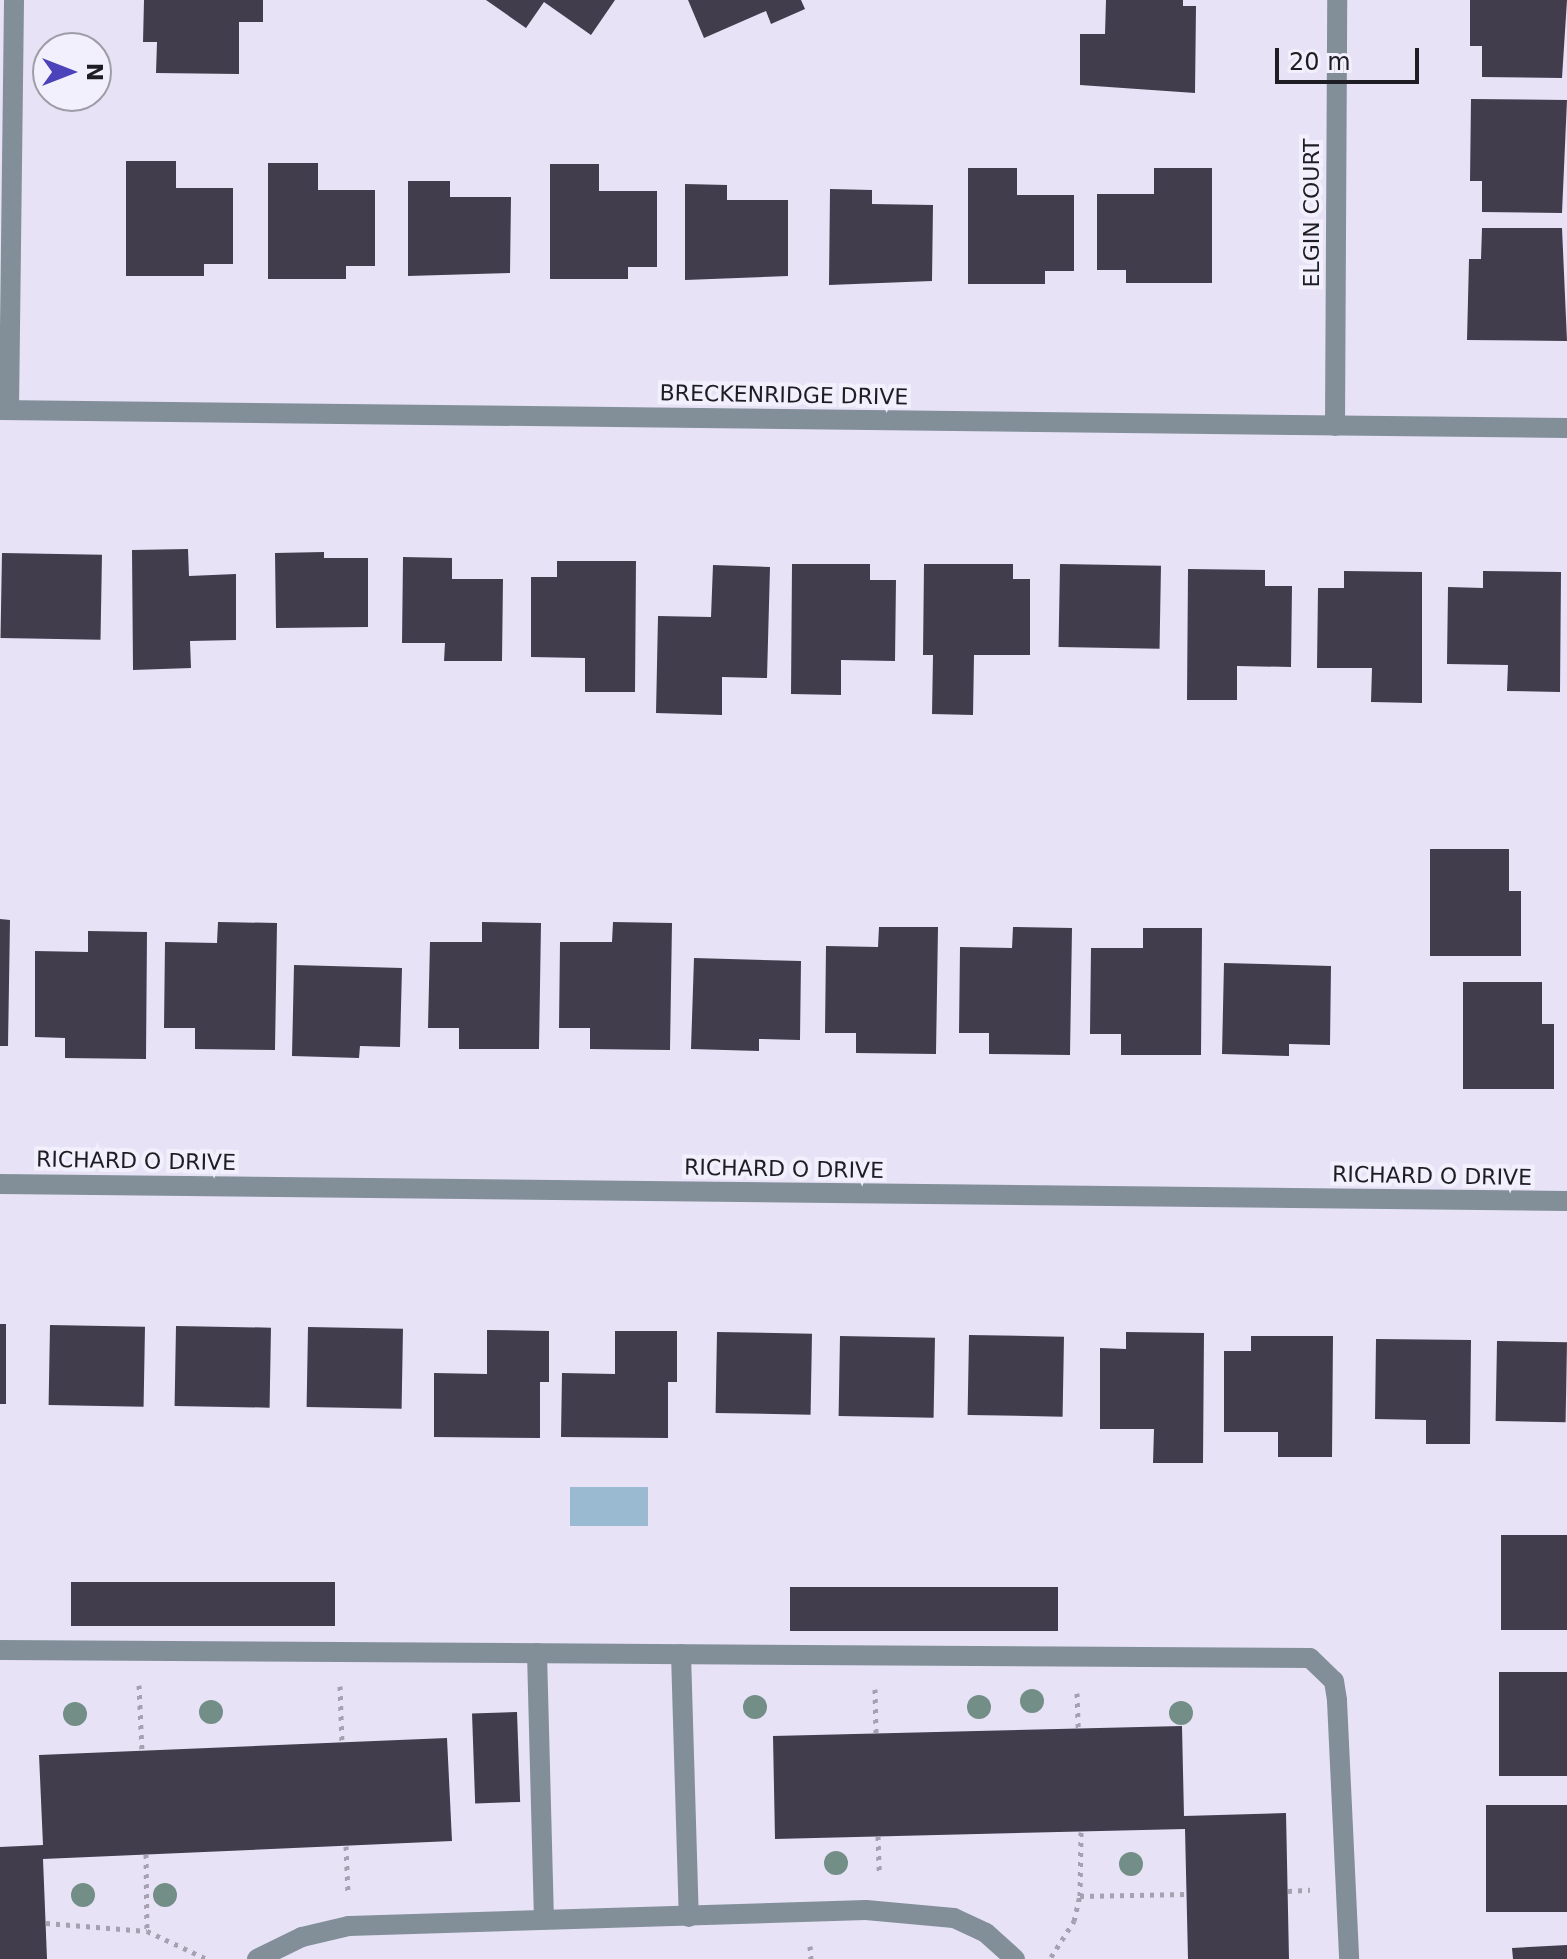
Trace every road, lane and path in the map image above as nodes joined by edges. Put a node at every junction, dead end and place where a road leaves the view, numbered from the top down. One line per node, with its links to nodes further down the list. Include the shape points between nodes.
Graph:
1 (14, 0): 3 (street)
2 (1337, 0): 4 (street, ELGIN COURT)
3 (4, 410): 4 (street, BRECKENRIDGE DRIVE)
4 (1335, 426): 5 (street, BRECKENRIDGE DRIVE)
5 (1567, 428)
6 (0, 1184): 7 (street, RICHARD O DRIVE)
7 (1567, 1201)
8 (0, 1650): 9 (street)
9 (537, 1653): 10 (street); 30 (street)
10 (681, 1654): 29 (street); 39 (street, via 1310,1658 1334,1681 1337,1701)
11 (139, 1680): 18 (path)
12 (339, 1681): 17 (path)
13 (875, 1688): 16 (path)
14 (1077, 1693): 15 (path)
15 (1078, 1728)
16 (876, 1733)
17 (342, 1742)
18 (142, 1751)
19 (1081, 1832): 28 (path)
20 (878, 1836): 23 (path)
21 (346, 1846): 27 (path)
22 (146, 1854): 32 (path)
23 (879, 1874)
24 (1310, 1890): 25 (path)
25 (1288, 1891)
26 (1187, 1894): 28 (path)
27 (348, 1896)
28 (1080, 1896): 34 (path, via 1074,1921)
29 (689, 1917): 30 (street); 38 (street, via 911,1911 954,1918 986,1933)
30 (544, 1919): 36 (street, via 349,1926 302,1937)
31 (46, 1923): 32 (path)
32 (147, 1931): 35 (path)
33 (810, 1946): 37 (path)
34 (1051, 1957)
35 (207, 1959)
36 (257, 1959)
37 (811, 1959)
38 (1015, 1959)
39 (1349, 1959)

